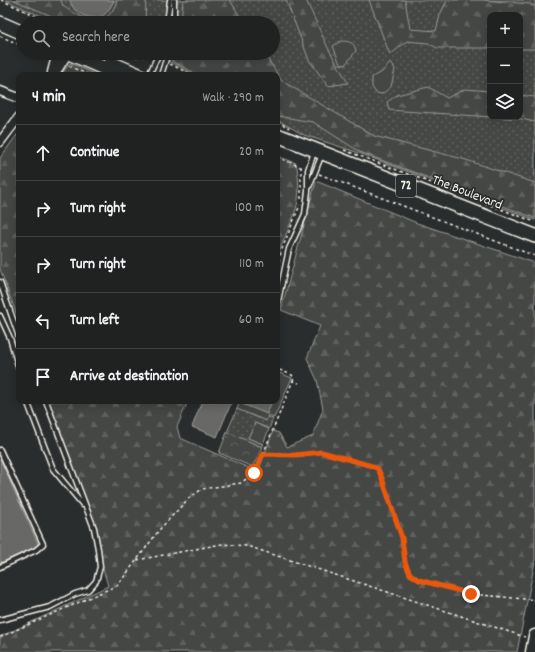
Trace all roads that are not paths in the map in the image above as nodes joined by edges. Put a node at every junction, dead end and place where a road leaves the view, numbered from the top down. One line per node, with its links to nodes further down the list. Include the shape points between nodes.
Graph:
1 (170, 0): 4 (lane)
2 (174, 0): 5 (lane)
3 (0, 14): 6 (main road)
4 (168, 16)
5 (174, 16)
6 (16, 21)
7 (0, 23): 8 (main road)
8 (16, 30)
9 (55, 60): 15 (street)
10 (64, 60): 16 (street)
11 (85, 60): 17 (main road)
12 (105, 60): 18 (main road)
13 (156, 60): 19 (lane)
14 (166, 60): 20 (lane)
15 (53, 72)
16 (55, 72)
17 (113, 72)
18 (132, 72)
19 (150, 72)
20 (162, 72)
21 (0, 90): 22 (street)
22 (16, 97)
23 (16, 121): 25 (street)
24 (280, 137): 27 (main road, The Boulevard / 72)
25 (0, 142)
26 (280, 144): 27 (main road, The Boulevard / 72)
27 (315, 161): 28 (lane); 28 (lane); 29 (main road, The Boulevard / 72); 30 (main road, The Boulevard / 72)
28 (308, 191): 32 (lane, via 305,214 289,250)
29 (535, 236)
30 (535, 242)
31 (0, 282): 34 (lane)
32 (280, 292)
33 (0, 316): 35 (lane)
34 (16, 328)
35 (16, 359)
36 (28, 404): 39 (lane, via 52,469)
37 (47, 404): 39 (lane)
38 (0, 450): 40 (lane, via 43,544)
39 (86, 508): 41 (lane, via 98,548 100,567 96,581 88,590 50,607)
40 (0, 567)
41 (0, 620)

